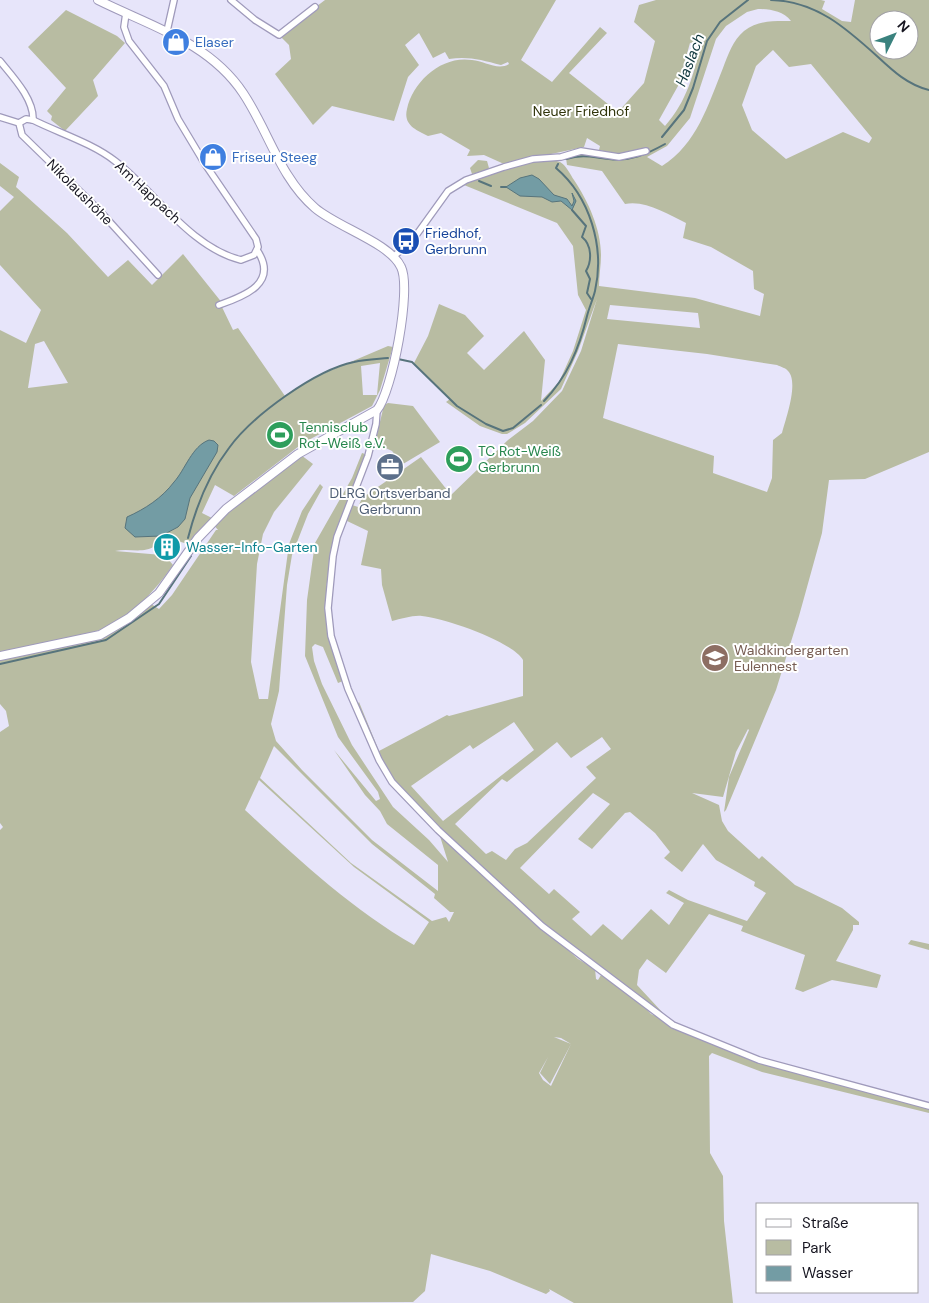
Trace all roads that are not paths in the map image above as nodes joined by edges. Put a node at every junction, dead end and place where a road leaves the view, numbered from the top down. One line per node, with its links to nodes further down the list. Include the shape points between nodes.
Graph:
1 (98, 0): 5 (street)
2 (174, 0): 6 (street)
3 (231, 0): 4 (street, via 279,35)
4 (315, 7)
5 (126, 13): 6 (street); 12 (street, via 124,28 129,41 164,86 178,119 204,164 256,239)
6 (167, 31): 13 (street, via 200,50 233,79 249,102 280,164 314,208)
7 (0, 61): 9 (street, via 29,102)
8 (0, 117): 10 (street)
9 (33, 120): 10 (street, via 26,119); 12 (street, Am Happach, via 113,160 175,218 213,248 242,260 252,258)
10 (20, 123): 14 (street, Nikolaushöhe, via 22,135 89,200)
11 (646, 151): 13 (street, via 619,157 581,151 561,157 533,159 457,186 438,203 412,241)
12 (257, 250): 15 (street, via 265,268 259,284)
13 (394, 256): 16 (street, via 401,267 405,289 400,331)
14 (158, 275)
15 (219, 305)
16 (380, 406): 17 (street, via 298,454 232,504 198,538 158,593 123,622 100,635); 18 (street, via 368,456 337,537 328,608 337,659 360,720 392,782 410,803 542,926 673,1025 759,1060)
17 (0, 656)
18 (929, 1106)

